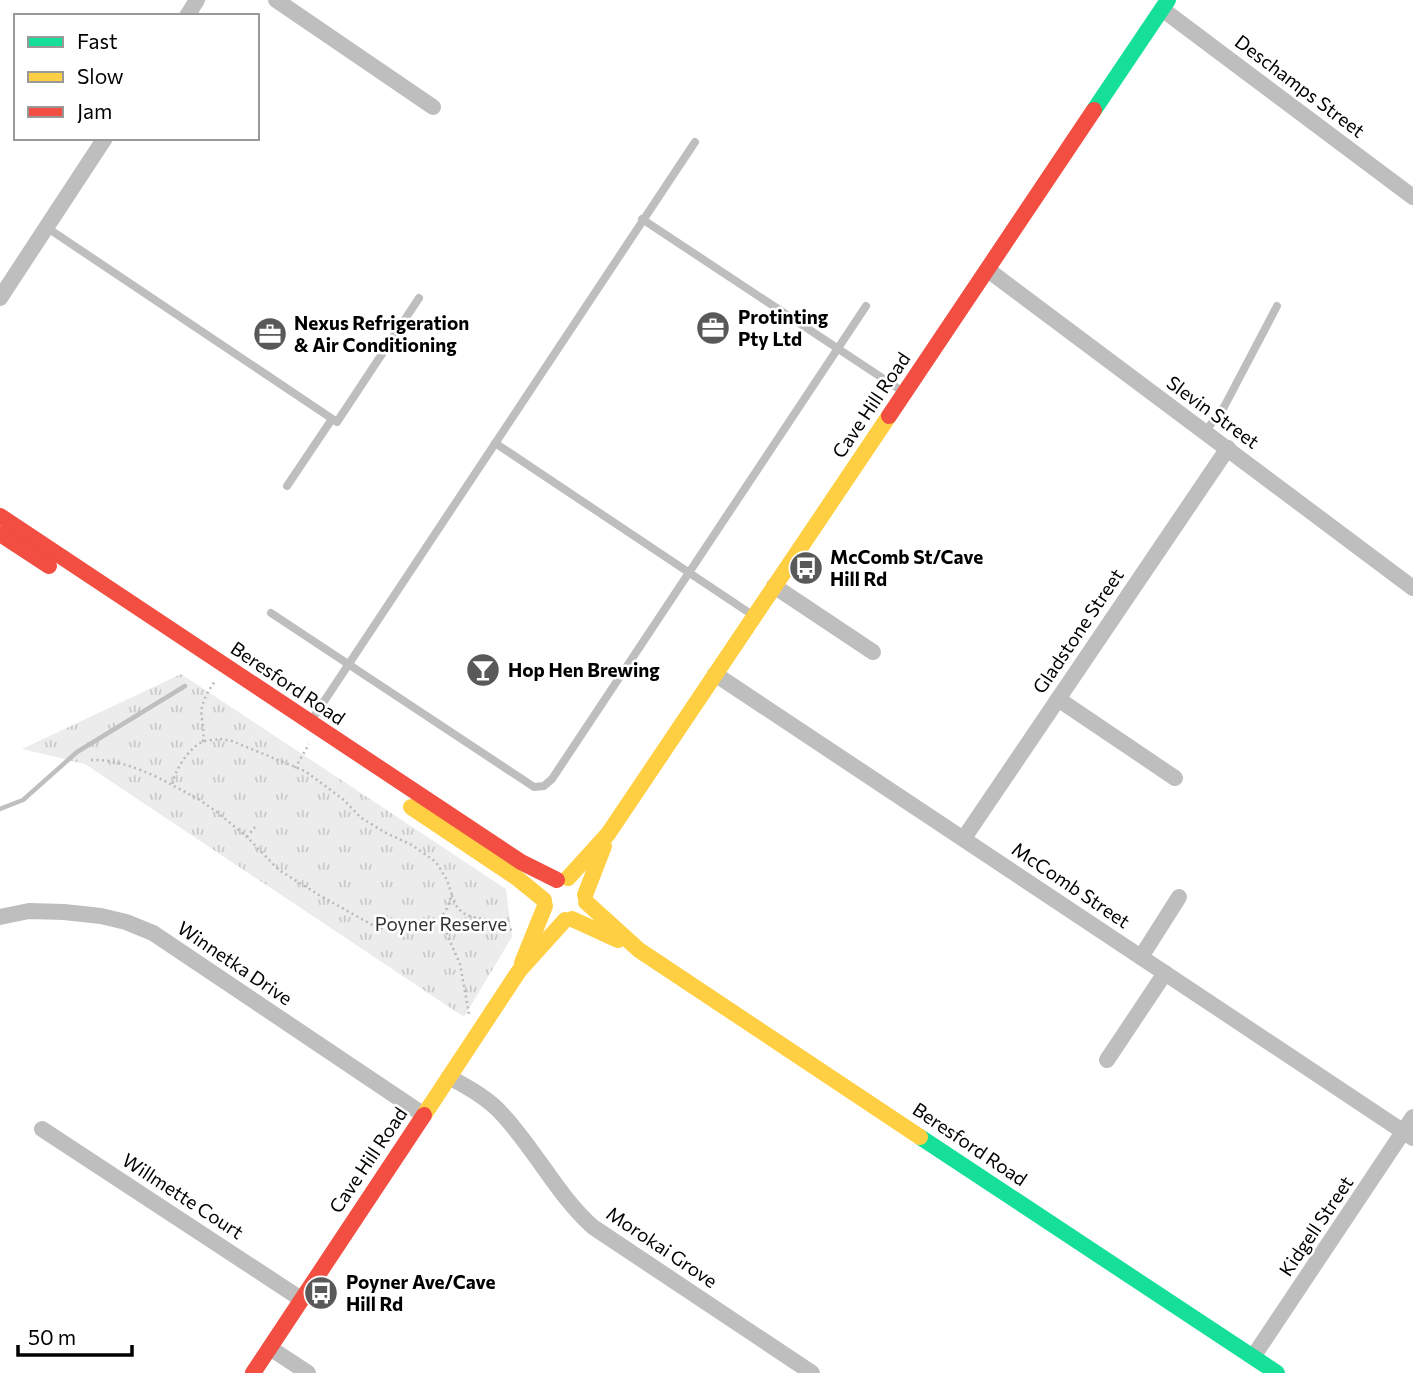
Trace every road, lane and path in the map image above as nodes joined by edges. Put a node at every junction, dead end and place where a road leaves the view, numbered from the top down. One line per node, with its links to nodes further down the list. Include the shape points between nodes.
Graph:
1 (276, 0): 3 (street)
2 (1165, 5): 6 (street, Deschamps Street); 9 (main road, Cave Hill Road)
3 (433, 107)
4 (105, 140): 8 (street)
5 (695, 142): 7 (lane)
6 (1413, 197)
7 (642, 219): 14 (lane); 18 (lane)
8 (46, 227): 10 (street); 16 (lane)
9 (988, 270): 15 (main road, Cave Hill Road); 17 (street, Slevin Street)
10 (0, 298)
11 (419, 298): 16 (lane, via 337,422)
12 (866, 306): 14 (lane)
13 (1277, 306): 17 (lane, via 1224,407)
14 (838, 350): 15 (lane); 23 (lane)
15 (905, 393): 24 (main road, Cave Hill Road)
16 (332, 419): 20 (lane)
17 (1205, 432): 19 (street, Slevin Street)
18 (495, 443): 23 (lane); 29 (lane)
19 (1228, 448): 25 (street, Slevin Street); 32 (street, Gladstone Street)
20 (287, 485)
21 (0, 516): 33 (main road, Beresford Road)
22 (0, 534): 34 (main road, Beresford Road)
23 (690, 572): 27 (lane); 29 (lane, via 544,786 534,787)
24 (774, 586): 27 (main road, Cave Hill Road); 28 (street)
25 (1413, 588)
26 (271, 612): 29 (lane)
27 (754, 616): 30 (main road, Cave Hill Road)
28 (873, 652)
29 (349, 663): 33 (lane)
30 (715, 674): 41 (main road, Cave Hill Road); 43 (street, McComb Street)
31 (208, 692): 35 (path, via 201,715)
32 (1058, 699): 38 (street); 43 (street, Gladstone Street)
33 (310, 723): 44 (main road, Beresford Road, via 521,862)
34 (311, 741): 37 (path); 48 (main road, Beresford Road, via 517,878)
35 (203, 742): 37 (path, via 232,741); 39 (path, via 181,764)
36 (91, 760): 39 (path, via 132,767)
37 (295, 768): 45 (path, via 344,800 360,817 436,862)
38 (1175, 778)
39 (172, 785): 42 (path, via 200,800)
40 (255, 827): 42 (path)
41 (608, 834): 44 (main road, Cave Hill Road); 47 (main road, Cave Hill Road)
42 (247, 838): 50 (path, via 279,870 376,927 396,930)
43 (964, 838): 54 (street, McComb Street)
44 (562, 879): 47 (main road, via 579,884); 48 (main road, via 547,888)
45 (452, 895): 50 (path); 52 (path, via 463,914 500,923 520,935 526,927)
46 (1179, 897): 54 (street)
47 (585, 898): 51 (main road, via 581,912); 53 (main road, Beresford Road)
48 (545, 903): 51 (main road, via 553,916); 52 (main road, Cave Hill Road)
49 (0, 917): 60 (street, Winnetka Drive, via 29,911 89,914 153,933)
50 (442, 917): 57 (path, via 460,964 470,1016)
51 (569, 919): 53 (main road, Beresford Road); 55 (main road, Cave Hill Road)
52 (533, 934): 55 (main road, Cave Hill Road)
53 (639, 950): 66 (main road, Beresford Road)
54 (1141, 957): 56 (street, McComb Street)
55 (519, 971): 57 (main road, Cave Hill Road)
56 (1165, 973): 58 (street); 63 (street, McComb Street)
57 (481, 1028): 59 (main road, Cave Hill Road)
58 (1107, 1060)
59 (449, 1077): 60 (main road, Cave Hill Road); 69 (street, Morokai Grove, via 500,1112 593,1227)
60 (424, 1115): 64 (main road, Cave Hill Road)
61 (1413, 1117): 63 (street, Kidgell Street)
62 (42, 1129): 64 (street, Willmette Court)
63 (1408, 1135): 66 (street, Kidgell Street)
64 (301, 1298): 65 (main road, Cave Hill Road)
65 (270, 1348): 67 (main road, Cave Hill Road); 68 (street)
66 (1253, 1357): 70 (main road, Beresford Road)
67 (253, 1373)
68 (308, 1373)
69 (812, 1373)
70 (1277, 1373)

